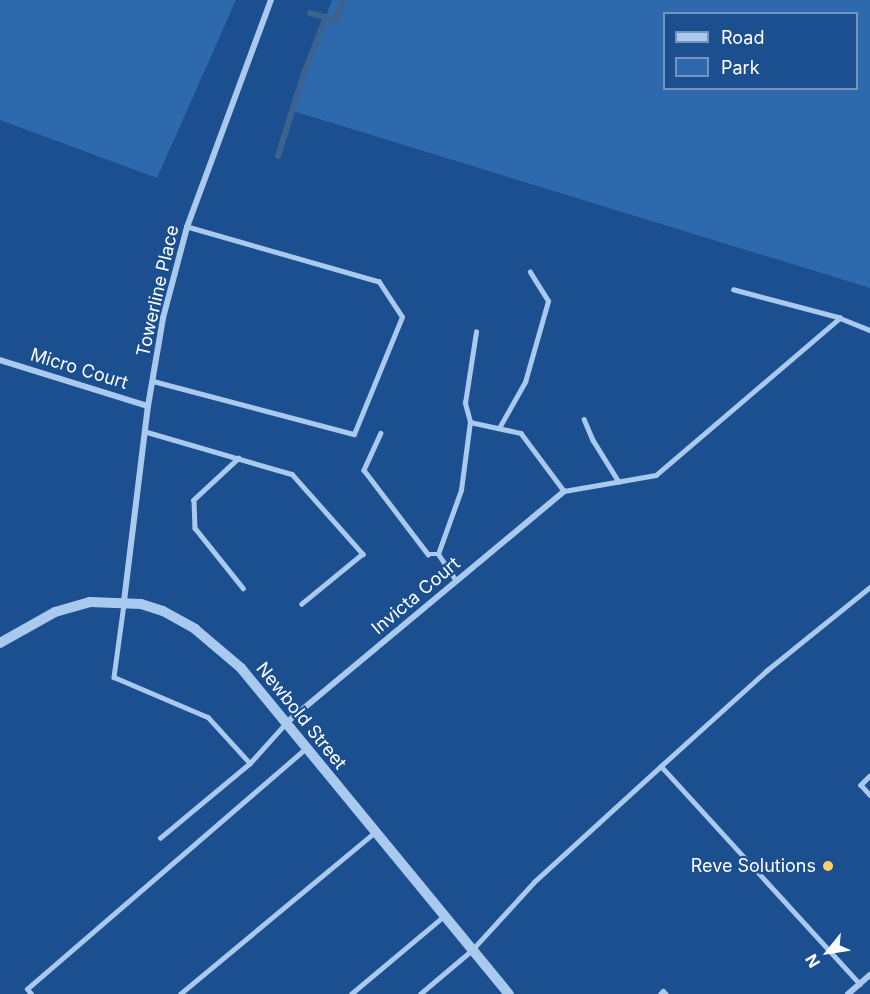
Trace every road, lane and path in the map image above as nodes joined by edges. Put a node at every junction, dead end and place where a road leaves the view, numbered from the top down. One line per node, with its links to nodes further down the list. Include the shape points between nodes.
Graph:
1 (271, 0): 2 (street, Towerline Place)
2 (187, 227): 9 (street, Towerline Place); 9 (lane, via 379,282 402,317 354,434)
3 (530, 272): 13 (lane, via 548,301 525,382)
4 (734, 290): 5 (lane)
5 (840, 318): 6 (lane); 17 (lane, via 656,475)
6 (870, 330)
7 (476, 332): 12 (lane, via 465,403)
8 (0, 360): 10 (street, Micro Court)
9 (153, 381): 10 (street, Towerline Place)
10 (148, 406): 14 (street, Towerline Place)
11 (585, 419): 17 (lane)
12 (470, 422): 13 (lane); 19 (lane, via 461,490)
13 (499, 428): 18 (lane, via 521,433)
14 (147, 432): 16 (lane); 23 (street, Towerline Place)
15 (381, 433): 19 (lane, via 364,470 428,554)
16 (239, 459): 22 (lane, via 194,500 195,528); 24 (lane, via 292,474 363,554)
17 (619, 482): 18 (lane)
18 (564, 491): 20 (street, Invicta Court)
19 (438, 554): 20 (lane)
20 (456, 581): 26 (street, Invicta Court)
21 (870, 587): 29 (lane, via 766,671)
22 (243, 588)
23 (124, 601): 25 (street, Newbold Street, via 90,602 55,612); 26 (street, Newbold Street, via 164,611 195,629 241,668); 28 (lane, via 114,677 208,717)
24 (302, 604)
25 (0, 643)
26 (286, 723): 27 (street, Newbold Street); 28 (lane)
27 (306, 748): 32 (street, Newbold Street); 38 (lane, via 27,989)
28 (250, 763): 33 (lane)
29 (661, 766): 35 (lane, via 534,882); 37 (lane)
30 (870, 776): 31 (lane, via 861,785)
31 (870, 795)
32 (375, 832): 34 (street, Newbold Street); 39 (lane)
33 (160, 838)
34 (444, 916): 35 (street, Newbold Street); 40 (lane)
35 (472, 950): 41 (lane); 42 (street, Newbold Street)
36 (870, 975): 37 (street)
37 (860, 984): 45 (street)
38 (31, 994)
39 (180, 994)
40 (351, 994)
41 (420, 994)
42 (509, 994)
43 (660, 994): 44 (lane)
44 (666, 994)
45 (848, 994)

